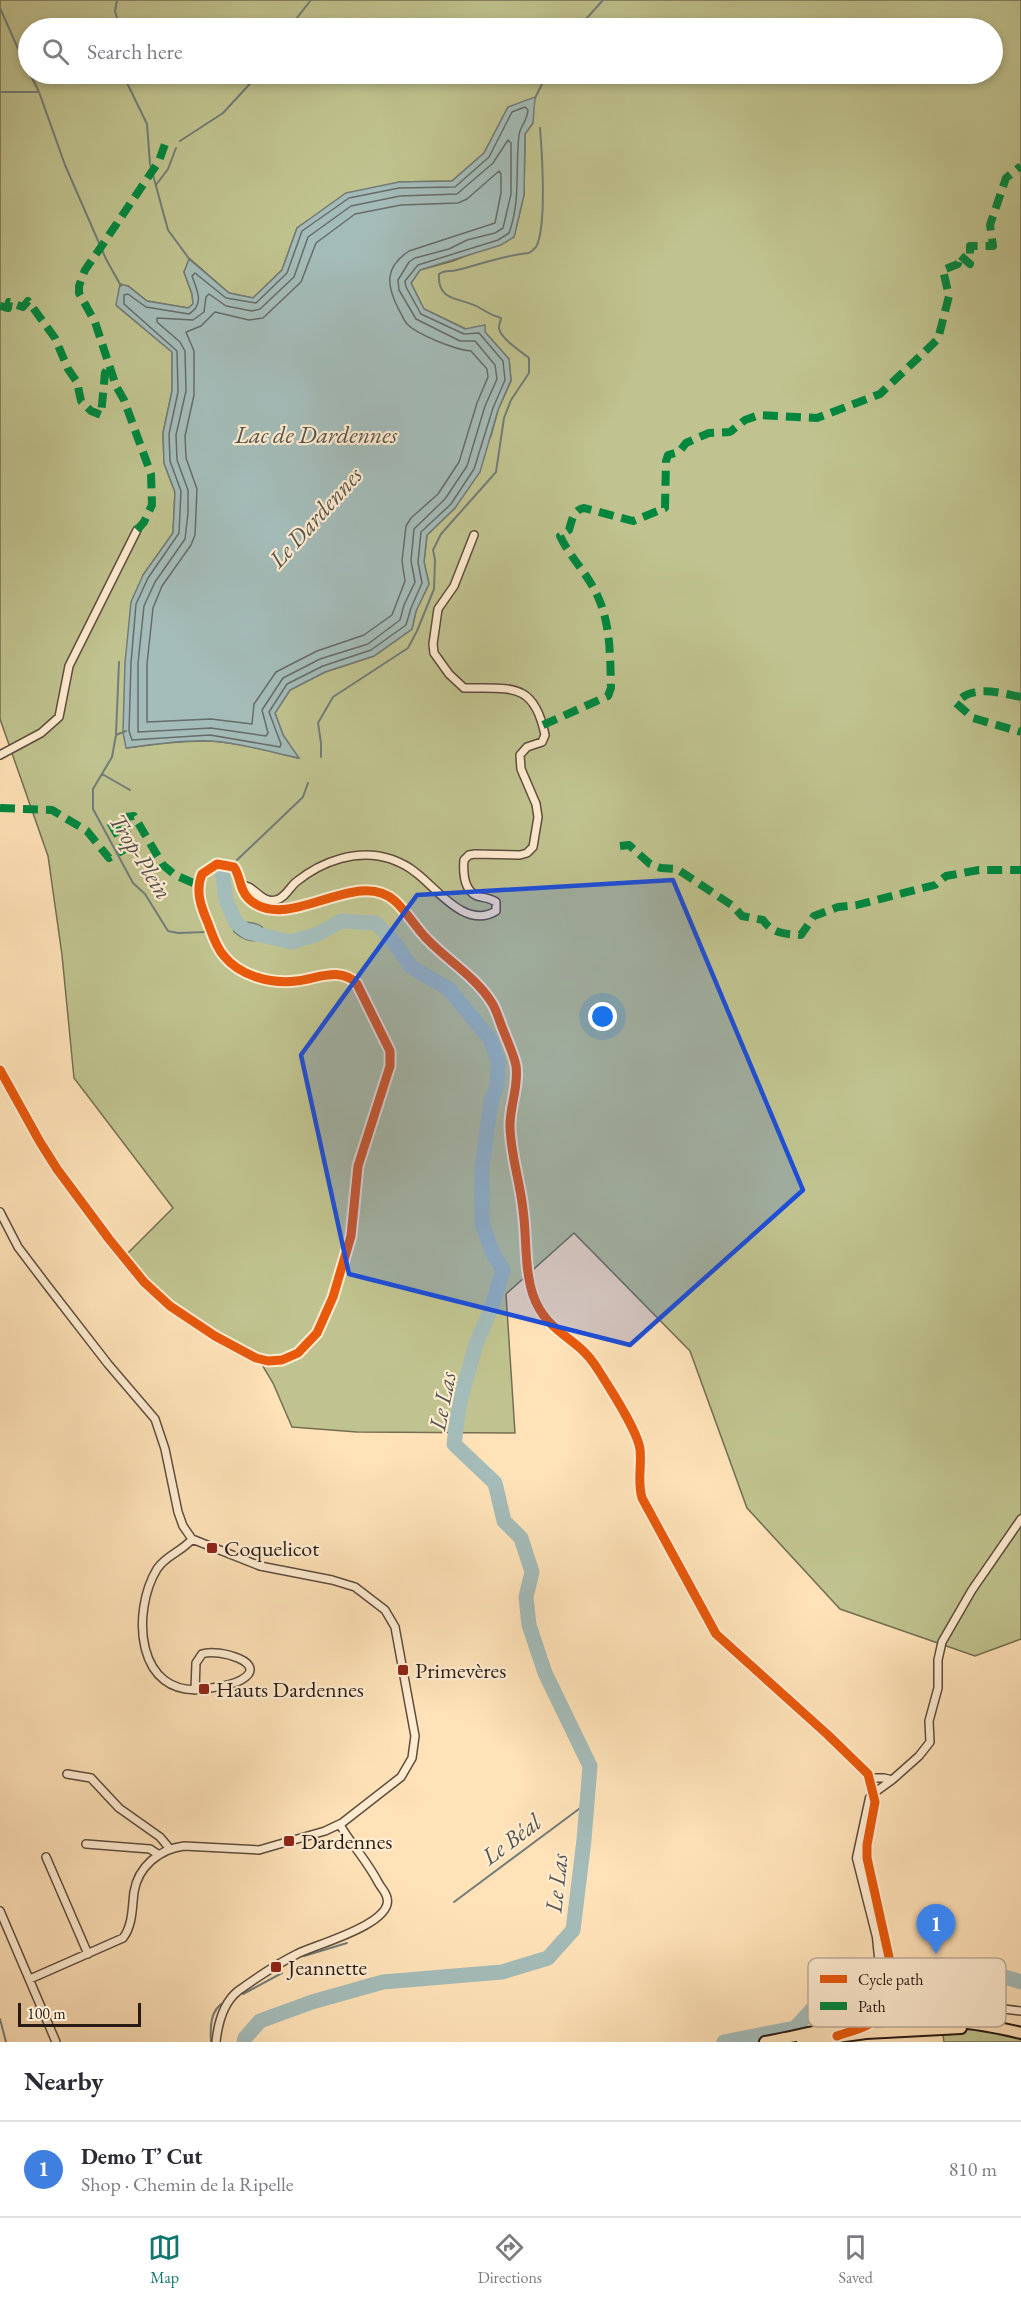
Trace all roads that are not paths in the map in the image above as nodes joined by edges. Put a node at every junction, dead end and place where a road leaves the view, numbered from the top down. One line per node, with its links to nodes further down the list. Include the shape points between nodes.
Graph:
1 (137, 530): 3 (street, via 69,666 59,717 41,733)
2 (474, 535): 4 (street, via 454,586 438,609 434,653 464,688 523,692 537,706 545,735 542,742 527,747 520,756 538,817 533,847 520,855 475,854 464,860 467,888 496,902 496,911 478,915 458,909 415,871 371,855 334,860 302,878 276,900 263,898)
3 (0, 755)
4 (240, 885): 5 (street, via 236,870 217,864 202,874 199,882 199,897 217,945 231,964 273,980 297,981 334,974 348,977 357,984 391,1055 358,1166 351,1236 335,1291 320,1329 289,1359 256,1358 205,1330 154,1292 119,1253 57,1169); 11 (street, via 253,903 270,910 366,891 390,897 424,937 492,1003 516,1065 510,1136 523,1209 528,1276 541,1314 594,1363 627,1418 640,1450 638,1479 642,1498 716,1634)
5 (0, 1070)
6 (0, 1212): 8 (street, via 34,1270 155,1419 178,1512)
7 (1021, 1519): 12 (street, via 969,1594 942,1642 938,1688 929,1721 930,1742)
8 (192, 1539): 9 (street, via 159,1566 143,1618 144,1643 153,1669 177,1688); 14 (street, via 260,1566 346,1584 371,1598 393,1620 414,1727 412,1758 401,1777)
9 (195, 1690): 9 (street, via 196,1663 202,1654 237,1656 248,1665 247,1675 240,1681)
10 (67, 1774): 16 (street, via 91,1778 119,1808)
11 (870, 1778): 12 (street); 13 (street)
12 (892, 1780): 13 (street)
13 (874, 1793): 21 (street, via 868,1804 857,1858 879,1946); 22 (street, via 867,1858)
14 (340, 1825): 16 (street, via 259,1850); 34 (street, via 374,1873 388,1900 386,1909 356,1930 294,1955 244,1987 229,2000)
15 (86, 1844): 17 (street, via 150,1849)
16 (170, 1848): 17 (street)
17 (159, 1855): 20 (street, via 147,1864 136,1883 126,1935)
18 (46, 1857): 20 (street)
19 (0, 1911): 23 (street)
20 (88, 1954): 23 (street)
21 (878, 1958)
22 (889, 1958)
23 (30, 1979): 33 (street)
24 (1006, 2009): 25 (street)
25 (1021, 2011)
26 (855, 2027): 32 (main road)
27 (894, 2027): 30 (street)
28 (974, 2027): 30 (main road)
29 (996, 2027): 31 (main road)
30 (922, 2030): 32 (main road)
31 (1021, 2032)
32 (833, 2033): 35 (main road); 36 (main road)
33 (56, 2042)
34 (216, 2042)
35 (765, 2042)
36 (802, 2042)

